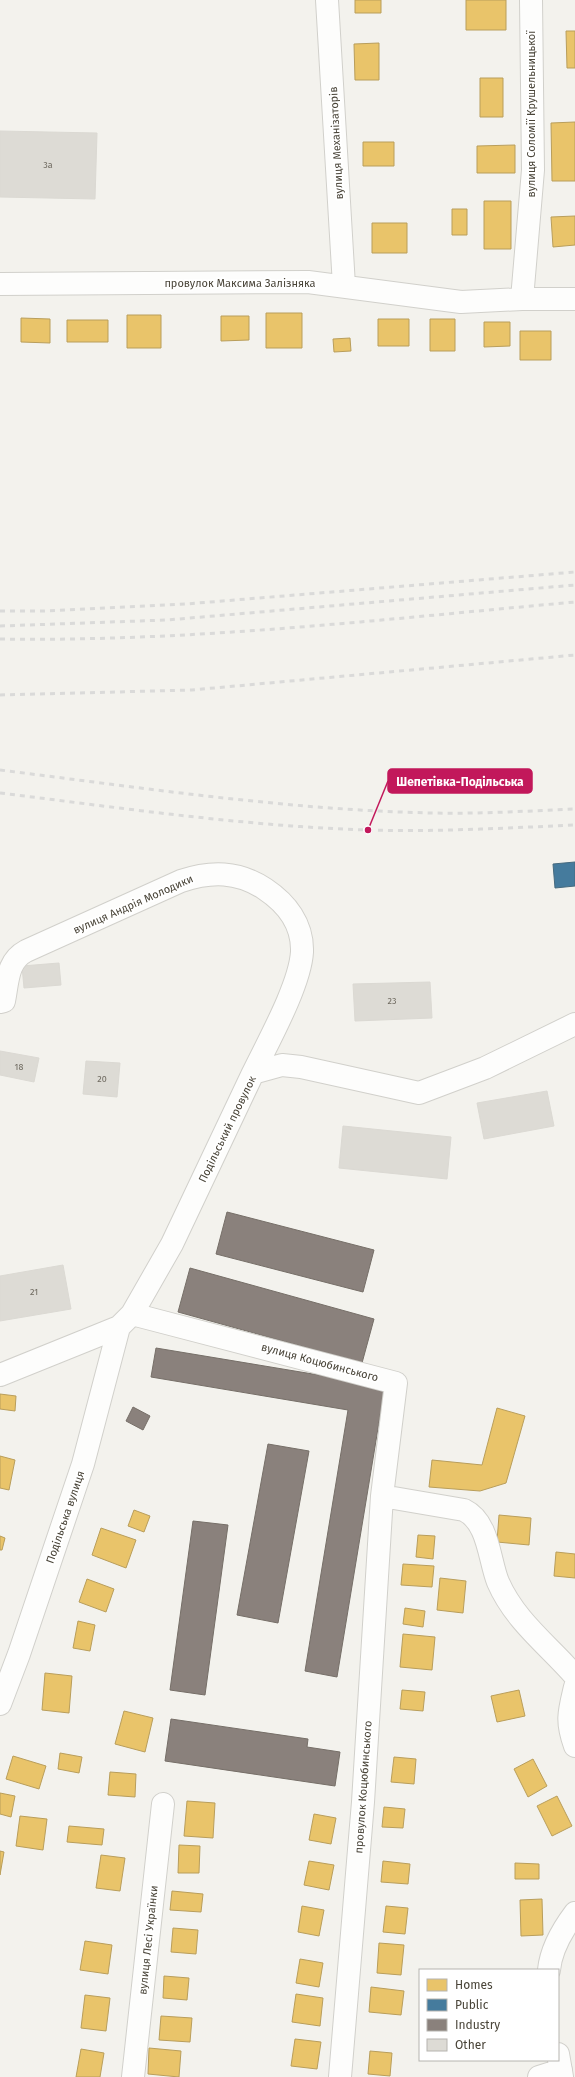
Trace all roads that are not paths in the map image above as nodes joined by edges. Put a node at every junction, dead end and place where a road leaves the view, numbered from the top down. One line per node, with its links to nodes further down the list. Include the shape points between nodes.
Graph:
1 (327, 0): 4 (street, вулиця Механізаторів)
2 (532, 0): 5 (street, вулиця Соломії Крушельницької, via 533,170)
3 (0, 284): 4 (street, провулок Максима Залізняка, via 308,282)
4 (344, 286): 5 (street, провулок Максима Залізняка, via 460,302)
5 (522, 299): 6 (street, провулок Максима Залізняка)
6 (575, 299)
7 (0, 1002): 9 (street, вулиця Андрія Молодики, via 4,1001 11,964 17,956 26,951 181,881 201,874 239,876 258,884 290,909 298,928 302,951 298,972 286,1002)
8 (575, 1024): 9 (street, Подільський провулок, via 485,1068 419,1093 301,1067 282,1065)
9 (253, 1073): 10 (street, Подільський провулок, via 172,1244)
10 (125, 1320): 11 (street); 12 (street, вулиця Коцюбинського, via 396,1382); 15 (street, Подільська вулиця, via 83,1464)
11 (0, 1375)
12 (382, 1496): 13 (street, via 464,1510 472,1514 481,1527 507,1600 521,1619); 22 (street, провулок Коцюбинського, via 363,1802)
13 (575, 1676)
14 (575, 1688): 16 (street, via 568,1716)
15 (0, 1704)
16 (575, 1746)
17 (163, 1804): 21 (street, вулиця Лесі Українки)
18 (575, 1913): 19 (street, via 558,1939)
19 (549, 1969)
20 (560, 2067): 23 (street)
21 (133, 2077)
22 (340, 2077)
23 (539, 2077)

